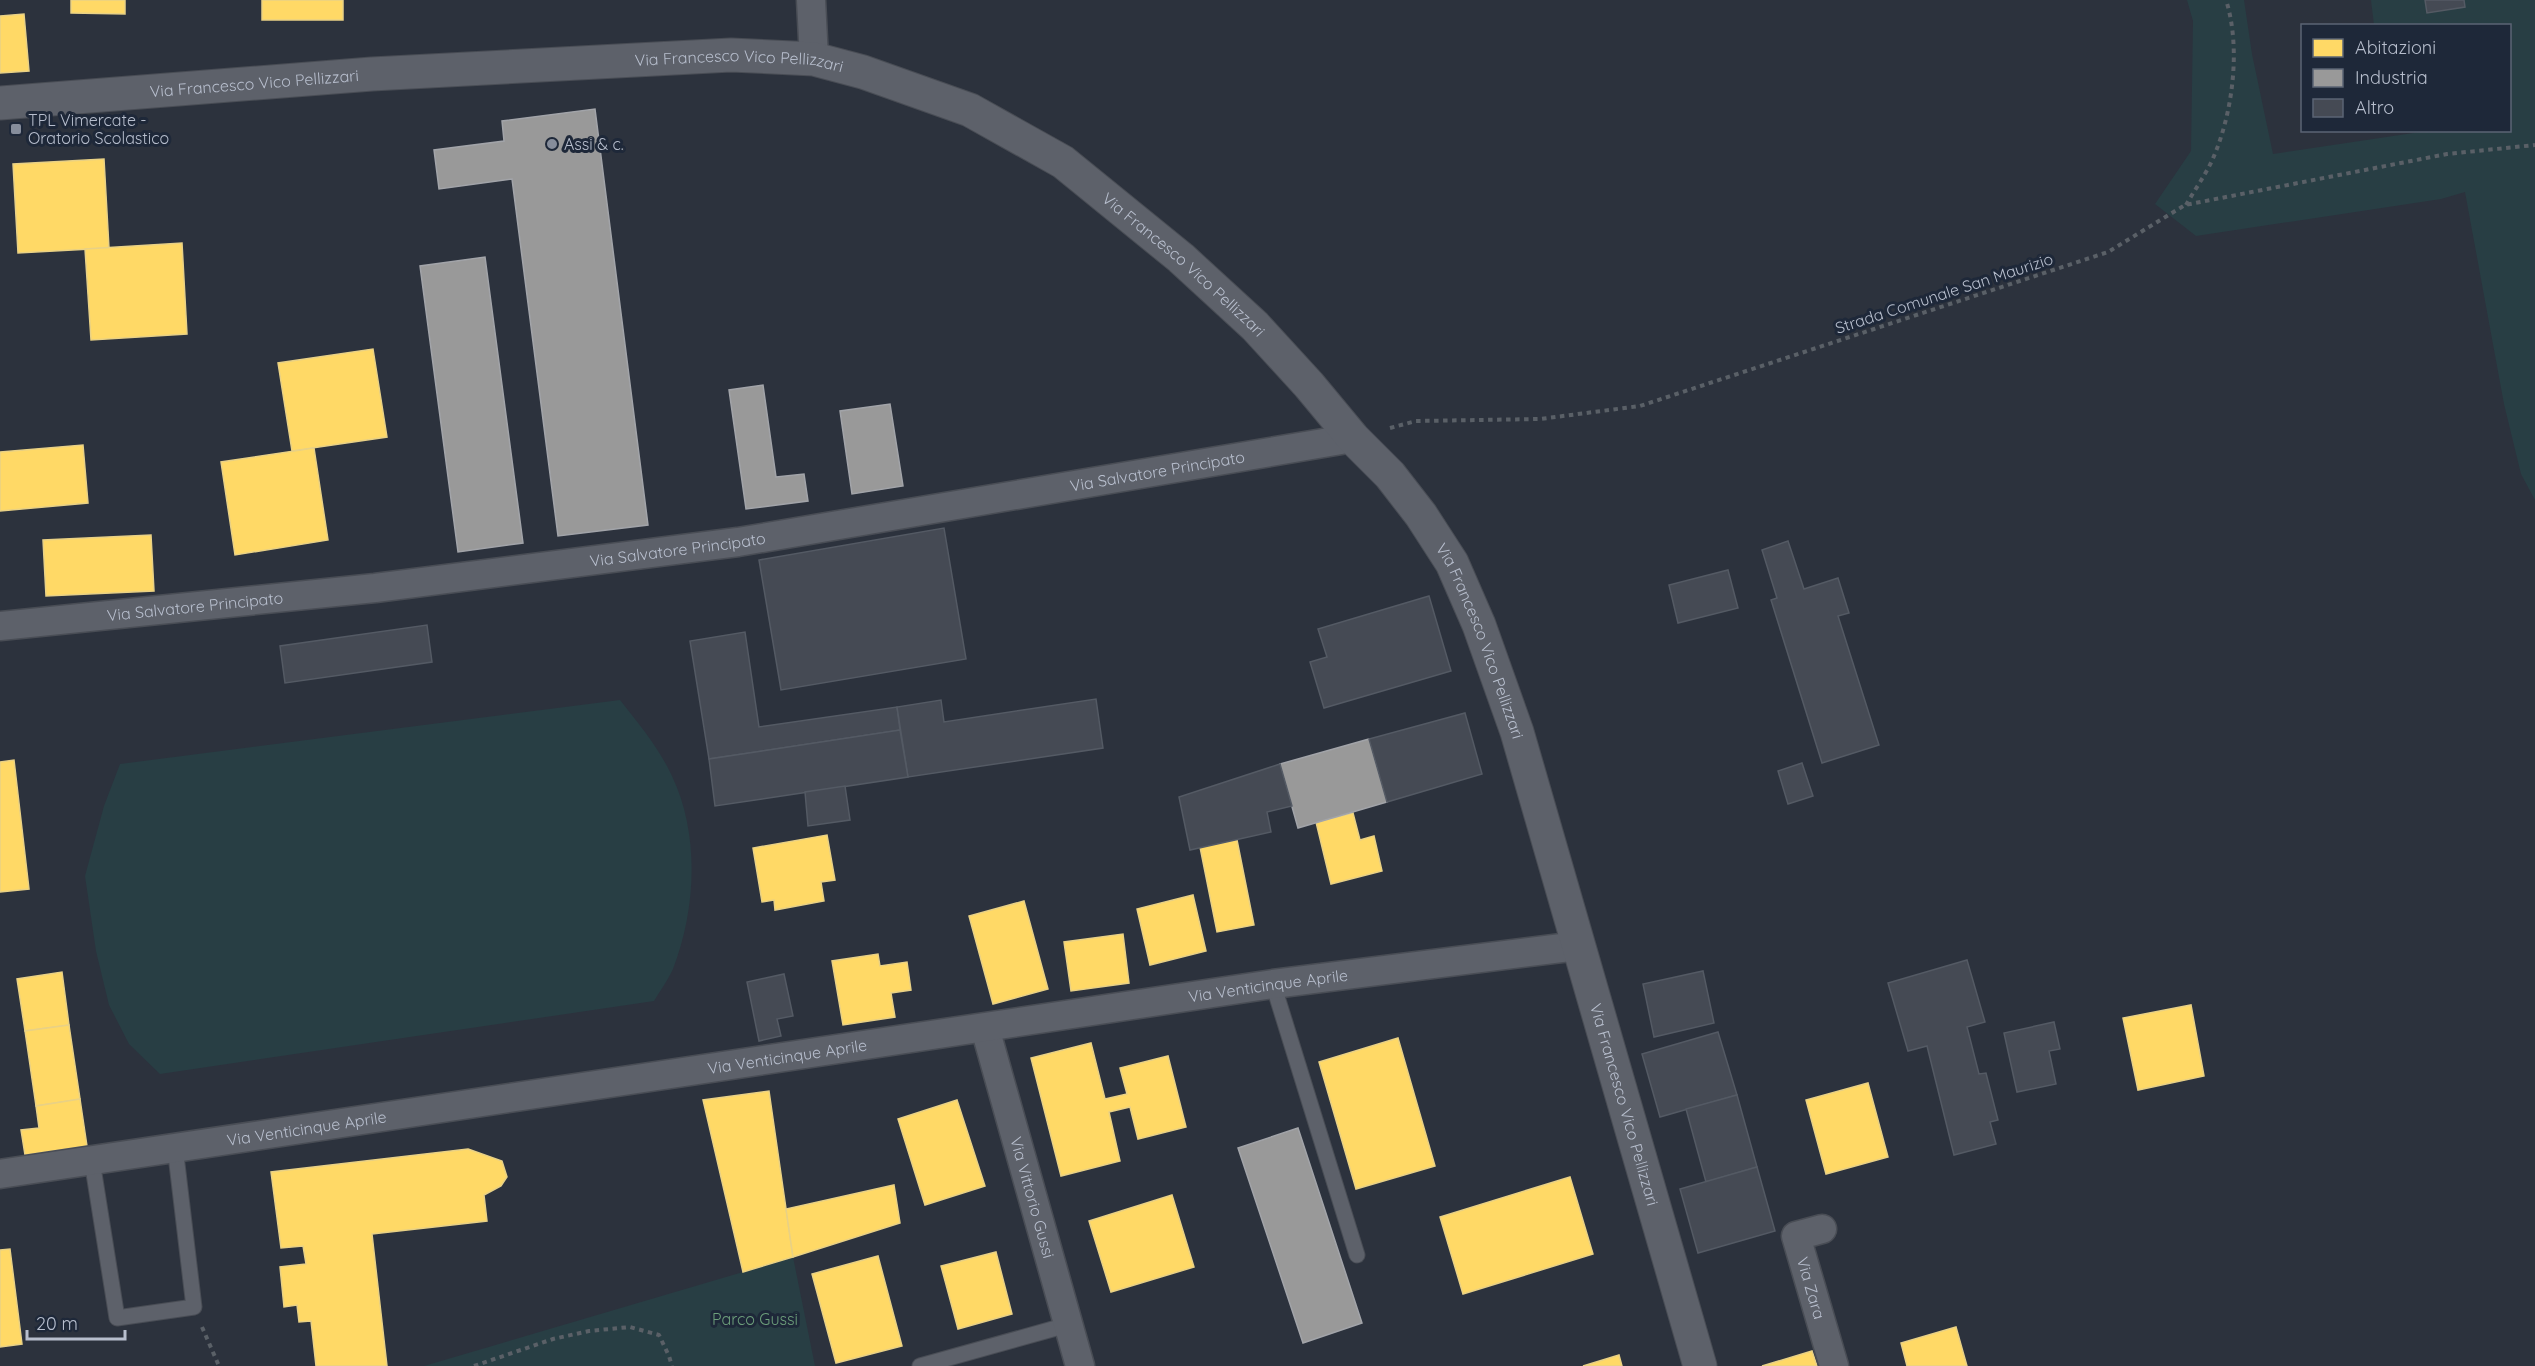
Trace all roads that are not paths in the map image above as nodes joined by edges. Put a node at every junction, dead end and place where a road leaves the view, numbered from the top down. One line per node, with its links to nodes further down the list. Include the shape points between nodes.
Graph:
1 (811, 0): 2 (street)
2 (814, 59): 3 (street, Via Francesco Vico Pellizzari, via 731,54 586,61); 4 (street, Via Francesco Vico Pellizzari, via 970,110 1064,162 1181,258 1255,326)
3 (0, 103)
4 (1353, 438): 5 (street, Via Salvatore Principato, via 738,542 375,588); 6 (street, Via Francesco Vico Pellizzari, via 1396,483 1452,563 1517,732)
5 (0, 626)
6 (1578, 946): 7 (street, Via Venticinque Aprile); 17 (street, Via Francesco Vico Pellizzari)
7 (1274, 984): 8 (street, Via Venticinque Aprile); 13 (lane)
8 (984, 1028): 9 (street, Via Venticinque Aprile); 14 (street, Via Vittorio Gussi)
9 (175, 1147): 10 (street, Via Venticinque Aprile); 10 (lane, via 194,1307 117,1318)
10 (92, 1161): 11 (street, Via Venticinque Aprile)
11 (0, 1174)
12 (1822, 1229): 18 (street, Via Zara, via 1796,1236)
13 (1357, 1255)
14 (1067, 1325): 15 (lane); 16 (street, Via Vittorio Gussi)
15 (920, 1366)
16 (1080, 1366)
17 (1700, 1366)
18 (1834, 1366)

